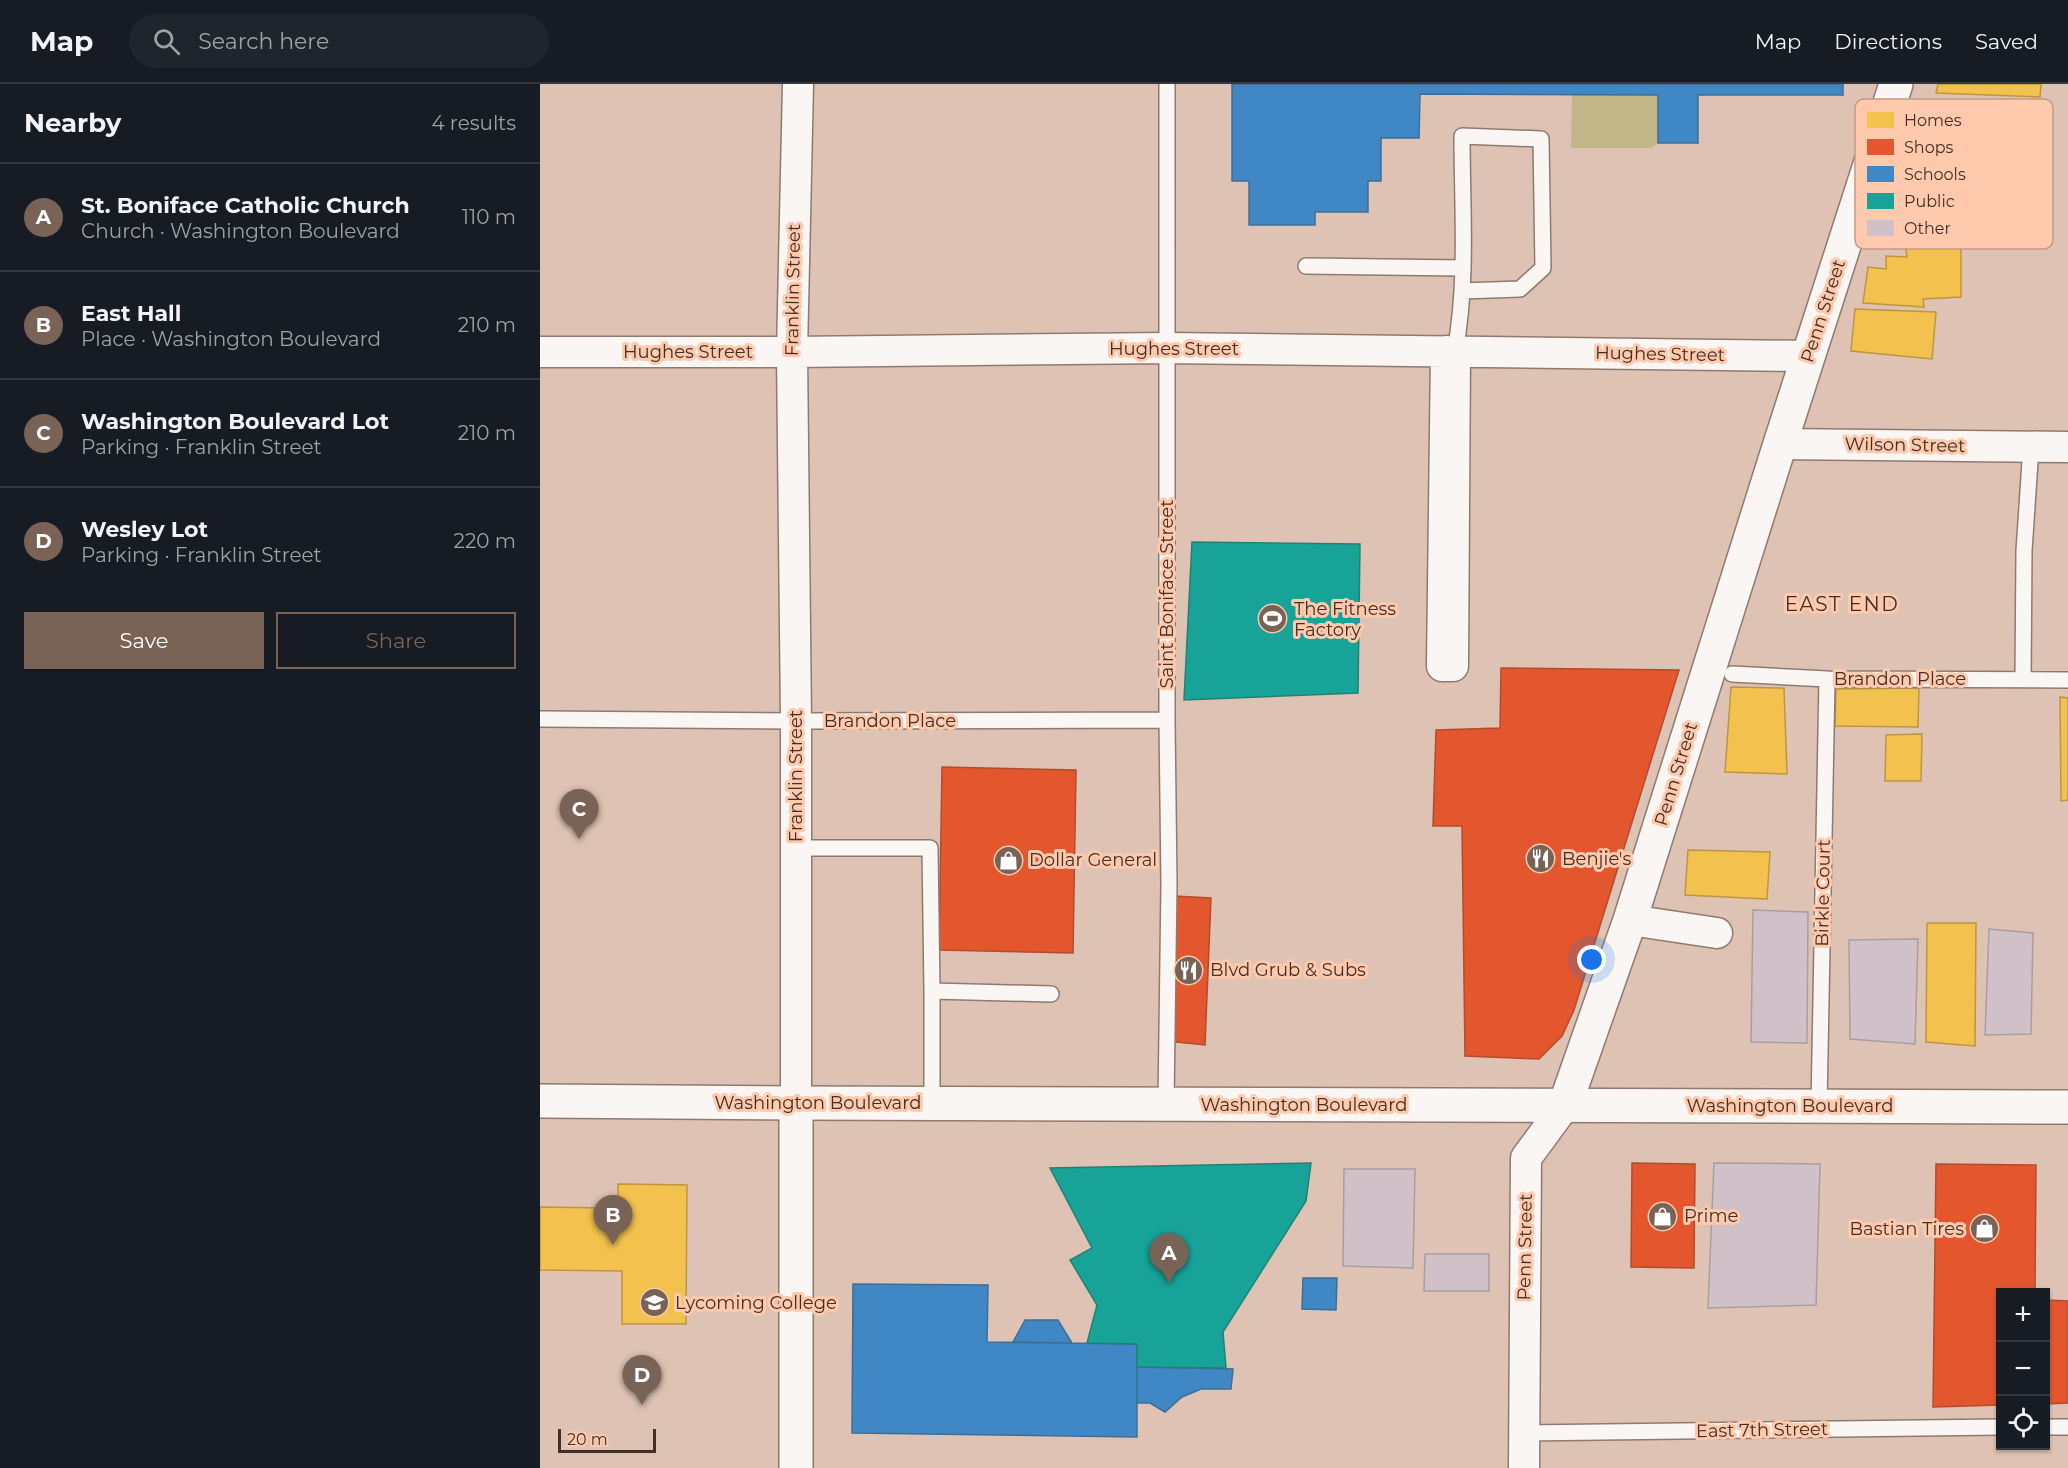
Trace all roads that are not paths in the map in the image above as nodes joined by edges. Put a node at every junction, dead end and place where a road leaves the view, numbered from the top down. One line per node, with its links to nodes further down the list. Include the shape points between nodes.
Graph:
1 (798, 84): 12 (street, Franklin Street)
2 (1167, 84): 9 (lane, Saint Boniface Street)
3 (1896, 84): 4 (main road, Penn Street)
4 (1891, 99)
5 (1855, 211): 13 (main road, Penn Street)
6 (1306, 266): 7 (lane)
7 (1462, 268): 8 (lane); 8 (lane, via 1462,136 1541,139 1543,268 1520,289)
8 (1462, 291): 10 (lane, via 1461,316)
9 (1167, 348): 10 (street, Hughes Street); 12 (street, Hughes Street); 22 (lane, Saint Boniface Street)
10 (1451, 351): 10 (street, via 1442,666 1453,666); 13 (street, Hughes Street)
11 (540, 352): 12 (street, Hughes Street)
12 (792, 352): 23 (street, Franklin Street)
13 (1808, 356): 14 (main road, Penn Street)
14 (1780, 444): 15 (street, Wilson Street); 25 (main road, Penn Street)
15 (2031, 447): 16 (street, Wilson Street); 19 (lane, via 2024,551)
16 (2068, 447)
17 (1732, 674): 18 (lane, Brandon Place)
18 (1827, 679): 19 (lane, Brandon Place); 34 (lane, Birkle Court)
19 (2023, 679): 20 (lane, Brandon Place)
20 (2068, 680)
21 (540, 719): 23 (lane, Brandon Place)
22 (1167, 720): 23 (lane, Brandon Place); 32 (lane, Saint Boniface Street)
23 (796, 721): 24 (street, Franklin Street)
24 (796, 848): 27 (lane, via 930,848); 30 (street, Franklin Street)
25 (1630, 920): 26 (street); 33 (main road, Penn Street)
26 (1717, 933)
27 (932, 991): 28 (lane); 31 (lane)
28 (1051, 994)
29 (540, 1101): 30 (main road, Washington Boulevard)
30 (796, 1103): 31 (main road, Washington Boulevard); 40 (main road, Franklin Street)
31 (932, 1104): 32 (main road, Washington Boulevard)
32 (1166, 1104): 33 (main road, Washington Boulevard)
33 (1565, 1106): 34 (main road, Washington Boulevard); 39 (street, Penn Street, via 1526,1158)
34 (1819, 1106): 35 (main road, Washington Boulevard)
35 (2068, 1107)
36 (1996, 1427): 39 (lane, East 7th Street)
37 (2050, 1427): 38 (lane)
38 (2068, 1427)
39 (1524, 1433): 41 (street, Penn Street)
40 (796, 1468)
41 (1524, 1468)

